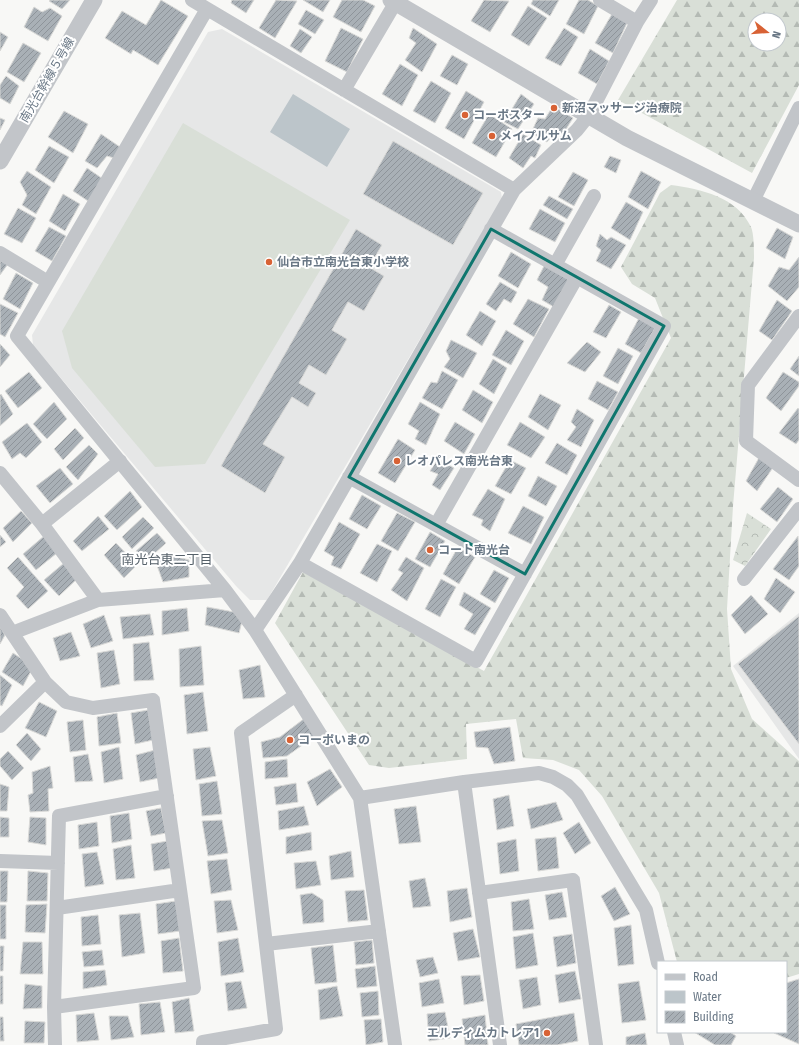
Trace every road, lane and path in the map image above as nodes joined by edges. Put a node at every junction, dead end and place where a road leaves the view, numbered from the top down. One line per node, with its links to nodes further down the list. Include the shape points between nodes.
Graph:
1 (94, 0): 11 (street, 南光台幹線５号線)
2 (192, 0): 6 (street)
3 (600, 0): 7 (street)
4 (651, 0): 7 (street)
5 (394, 1): 8 (street); 10 (street)
6 (207, 9): 8 (street); 20 (street)
7 (637, 22): 10 (street)
8 (344, 90): 12 (street)
9 (799, 108): 14 (street)
10 (589, 115): 12 (street, via 577,130); 14 (street, via 627,138)
11 (0, 161)
12 (514, 190): 16 (street)
13 (594, 196): 18 (street)
14 (753, 201): 15 (street)
15 (799, 224)
16 (491, 229): 18 (street); 24 (street)
17 (0, 254): 20 (street)
18 (555, 265): 19 (street)
19 (577, 277): 28 (street); 30 (street, via 664,326)
20 (48, 282): 22 (street, via 17,336)
21 (799, 316): 25 (street, via 748,385 746,441)
22 (120, 460): 27 (street); 32 (street)
23 (0, 473): 27 (street)
24 (349, 477): 28 (street); 29 (street)
25 (799, 480)
26 (797, 517): 31 (street)
27 (42, 524): 33 (street)
28 (436, 525): 30 (street)
29 (300, 563): 30 (street, via 476,661); 35 (street)
30 (525, 574)
31 (744, 579)
32 (225, 590): 33 (street); 35 (street)
33 (98, 600): 36 (street)
34 (0, 615): 36 (street)
35 (255, 630): 38 (street)
36 (12, 633): 37 (street)
37 (45, 682): 39 (street); 41 (street, via 66,702 92,708 153,700)
38 (296, 695): 42 (street); 49 (street, via 242,733)
39 (0, 726)
40 (464, 782): 42 (street); 46 (street); 50 (street, via 539,773 567,785 577,795 646,910)
41 (167, 796): 44 (street, via 59,816); 45 (street)
42 (360, 798): 48 (street)
43 (0, 861): 44 (street)
44 (58, 863): 47 (street)
45 (180, 890): 47 (street); 51 (street, via 194,988)
46 (479, 893): 56 (street); 57 (street, via 573,880)
47 (56, 908): 51 (street)
48 (379, 931): 49 (street); 55 (street)
49 (266, 944): 54 (street, via 276,1028 203,1042)
50 (658, 961)
51 (54, 1007): 53 (street)
52 (674, 1033): 58 (street)
53 (55, 1045)
54 (203, 1045)
55 (395, 1045)
56 (500, 1045)
57 (596, 1045)
58 (677, 1045)

